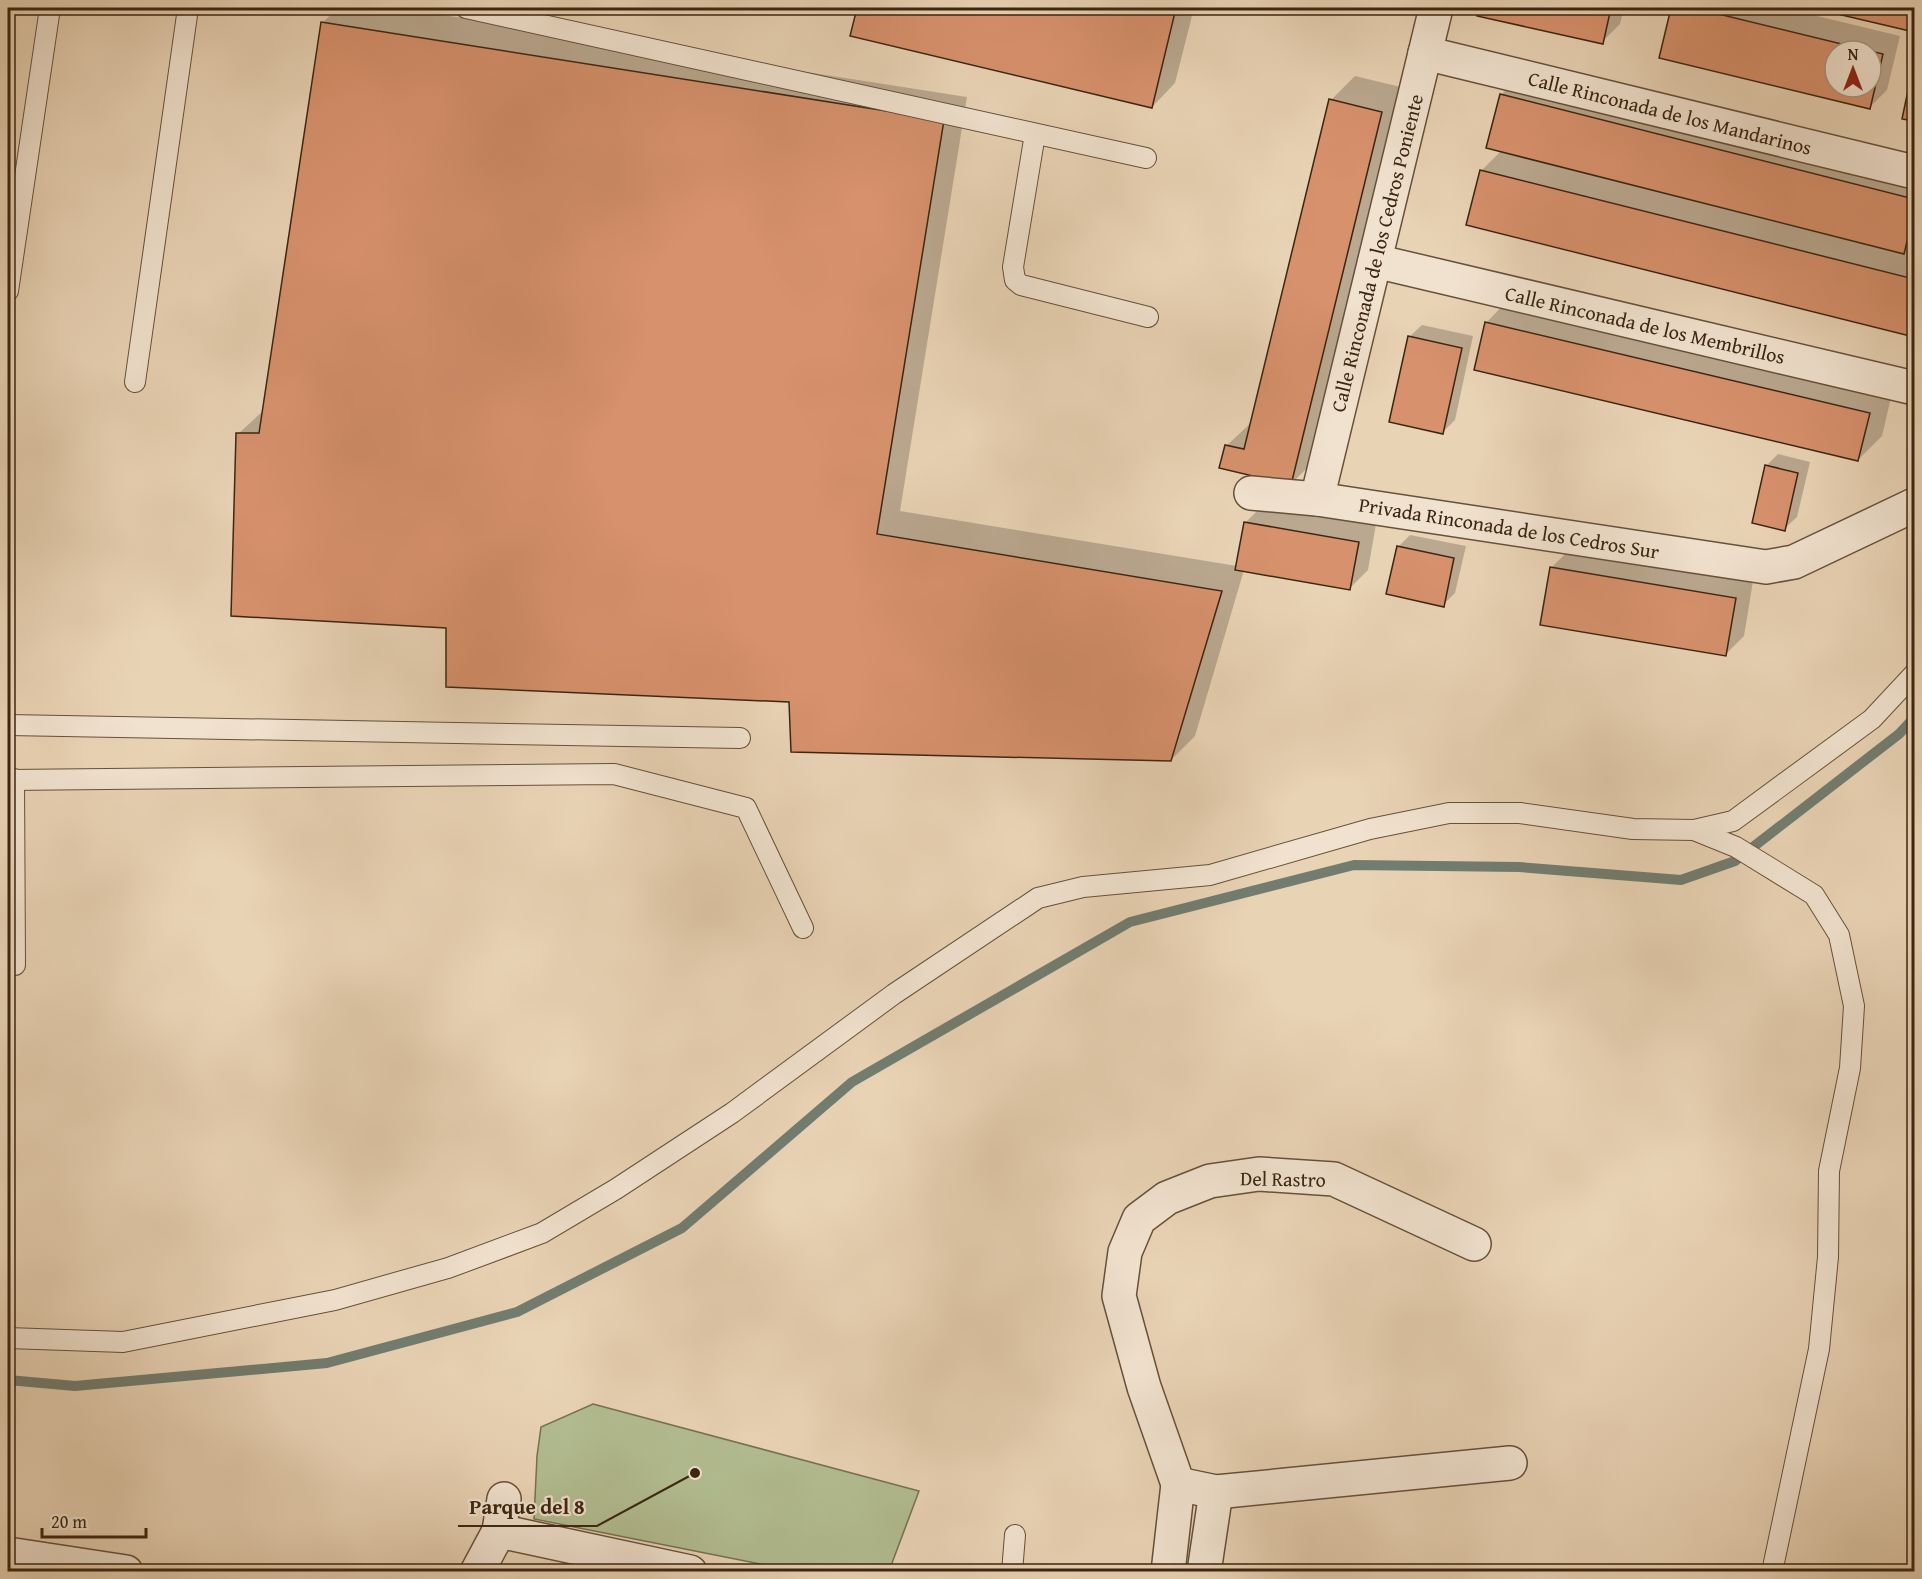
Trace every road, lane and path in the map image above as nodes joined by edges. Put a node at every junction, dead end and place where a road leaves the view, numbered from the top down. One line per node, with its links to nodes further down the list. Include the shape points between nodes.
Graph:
1 (50, 8): 10 (lane)
2 (188, 8): 12 (lane)
3 (466, 8): 6 (lane)
4 (1437, 8): 5 (street, Calle Rinconada de los Cedros Poniente)
5 (1425, 53): 8 (street, Calle Rinconada de los Mandarinos); 9 (street, Calle Rinconada de los Cedros Poniente)
6 (1035, 134): 7 (lane); 11 (lane, via 1013,267 1015,280 1021,285)
7 (1146, 158)
8 (1914, 172)
9 (1375, 261): 13 (street, Calle Rinconada de los Membrillos); 15 (street, Calle Rinconada de los Cedros Poniente)
10 (8, 291)
11 (1148, 317)
12 (135, 382)
13 (1914, 388)
14 (1251, 493): 15 (street, Privada Rinconada de los Cedros Sur)
15 (1317, 499): 16 (street, Privada Rinconada de los Cedros Sur, via 1766,567 1794,562)
16 (1914, 506)
17 (1914, 674): 21 (lane, via 1872,719 1786,784 1733,821)
18 (8, 725): 19 (lane)
19 (740, 738)
20 (11, 779): 22 (lane, via 614,774 746,808); 23 (lane)
21 (1694, 830): 25 (lane, via 1634,829 1520,813 1449,813 1370,829 1210,875 1083,887 1038,898 894,994 732,1113 542,1233 448,1268 335,1300 242,1319 123,1342); 38 (lane, via 1736,847 1814,895 1839,935 1854,1006 1850,1068 1829,1172 1828,1257 1820,1349)
22 (803, 928)
23 (15, 965)
24 (1474, 1244): 27 (street, Del Rastro, via 1334,1179 1259,1174 1210,1181 1167,1198 1138,1219 1125,1252 1119,1296 1144,1387)
25 (8, 1338)
26 (1510, 1463): 27 (street)
27 (1198, 1489): 36 (street); 37 (street)
28 (504, 1499): 29 (street)
29 (499, 1531): 33 (street); 34 (street)
30 (1015, 1535): 35 (lane)
31 (8, 1554): 32 (street)
32 (126, 1572)
33 (477, 1572)
34 (690, 1572)
35 (1012, 1572)
36 (1168, 1572)
37 (1204, 1572)
38 (1772, 1572)

